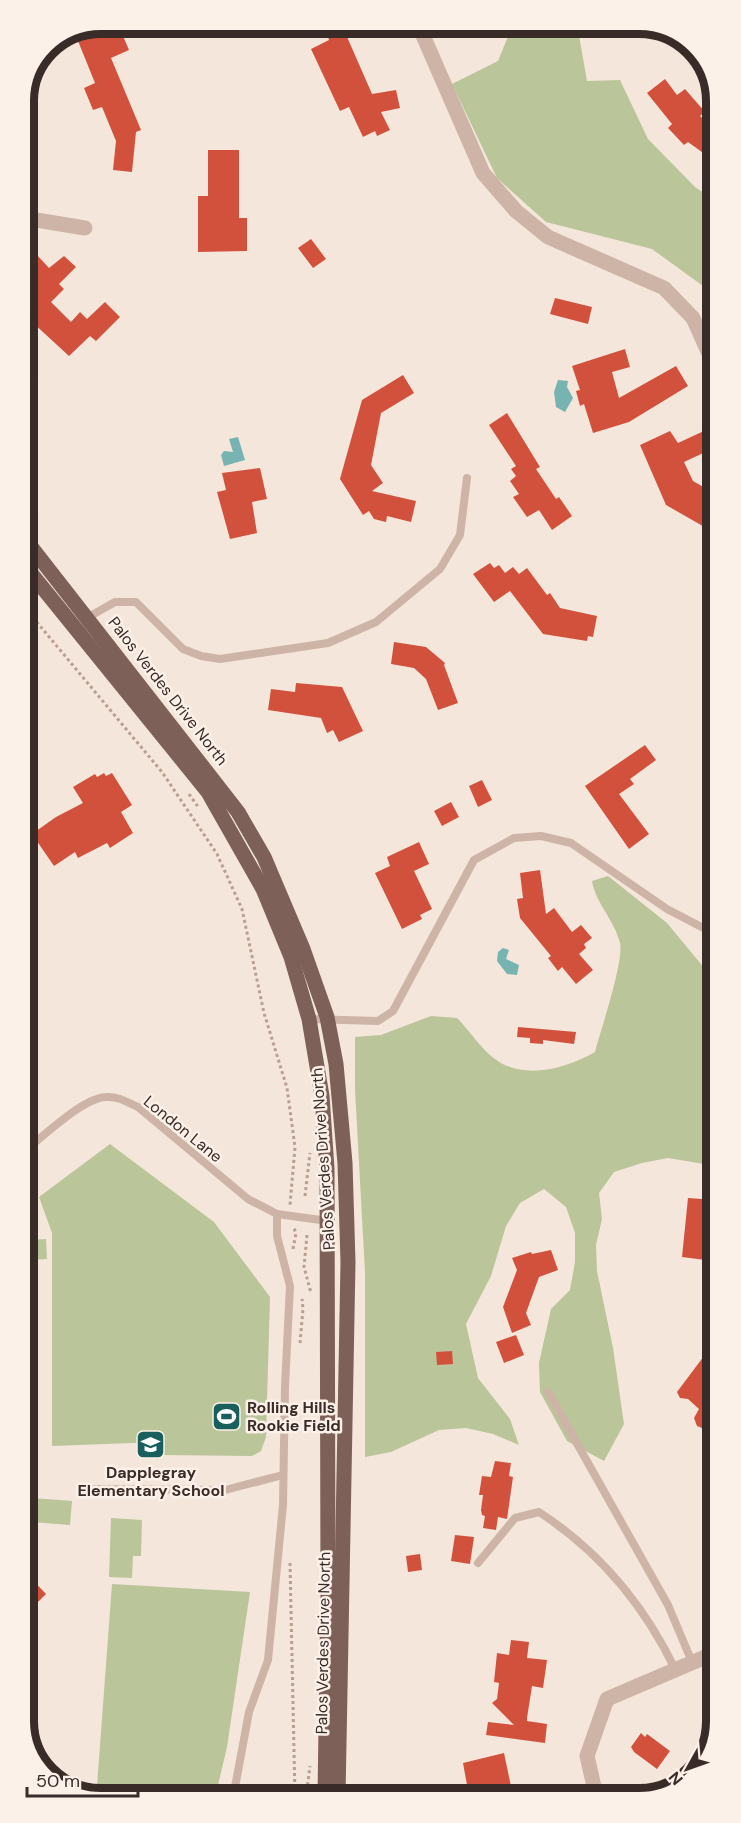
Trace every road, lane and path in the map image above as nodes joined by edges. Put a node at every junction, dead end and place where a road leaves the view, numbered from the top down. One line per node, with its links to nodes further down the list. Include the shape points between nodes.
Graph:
1 (423, 35): 4 (street, via 483,173 516,211 548,237 664,288 693,318)
2 (35, 220): 3 (street)
3 (85, 228)
4 (706, 347)
5 (467, 478): 9 (lane, via 460,535 440,569 376,622 328,643 220,659 183,649 136,602 114,602)
6 (35, 554): 9 (main road, Palos Verdes Drive North)
7 (35, 576): 9 (main road, Palos Verdes Drive North)
8 (35, 620): 20 (path, via 162,772 217,855 242,909 264,1013 287,1088 295,1147)
9 (80, 622): 13 (main road, Palos Verdes Drive North, via 238,812 281,895); 14 (main road, Palos Verdes Drive North, via 208,792 263,889 291,957)
10 (183, 786): 11 (path)
11 (203, 815)
12 (706, 929): 13 (lane, via 667,909 571,843 541,836 514,838 474,860 393,1011 378,1021 352,1022)
13 (327, 1017): 14 (lane); 17 (main road, Palos Verdes Drive North, via 334,1048)
14 (309, 1019): 21 (main road, Palos Verdes Drive North, via 322,1096)
15 (35, 1143): 19 (lane, London Lane, via 87,1103 104,1097 118,1098 138,1107 248,1200)
16 (310, 1150): 18 (path)
17 (345, 1163): 21 (main road); 24 (main road, Palos Verdes Drive North)
18 (305, 1196)
19 (277, 1214): 20 (lane, London Lane); 26 (lane, via 277,1236 290,1286)
20 (289, 1216): 21 (lane, London Lane)
21 (328, 1221): 24 (main road, via 337,1244 336,1332); 33 (main road, Palos Verdes Drive North)
22 (284, 1238): 23 (path)
23 (306, 1241)
24 (345, 1359): 34 (main road, Palos Verdes Drive North)
25 (548, 1392): 30 (lane, via 669,1605)
26 (283, 1475): 27 (lane, via 225,1490); 32 (lane, via 268,1660 249,1712)
27 (94, 1489)
28 (478, 1563): 31 (lane, via 515,1518 538,1512 572,1534 623,1585 657,1633)
29 (706, 1656): 30 (street)
30 (692, 1662): 31 (street)
31 (675, 1669): 35 (street, via 607,1699 587,1756)
32 (235, 1788)
33 (325, 1788)
34 (338, 1788)
35 (594, 1788)

